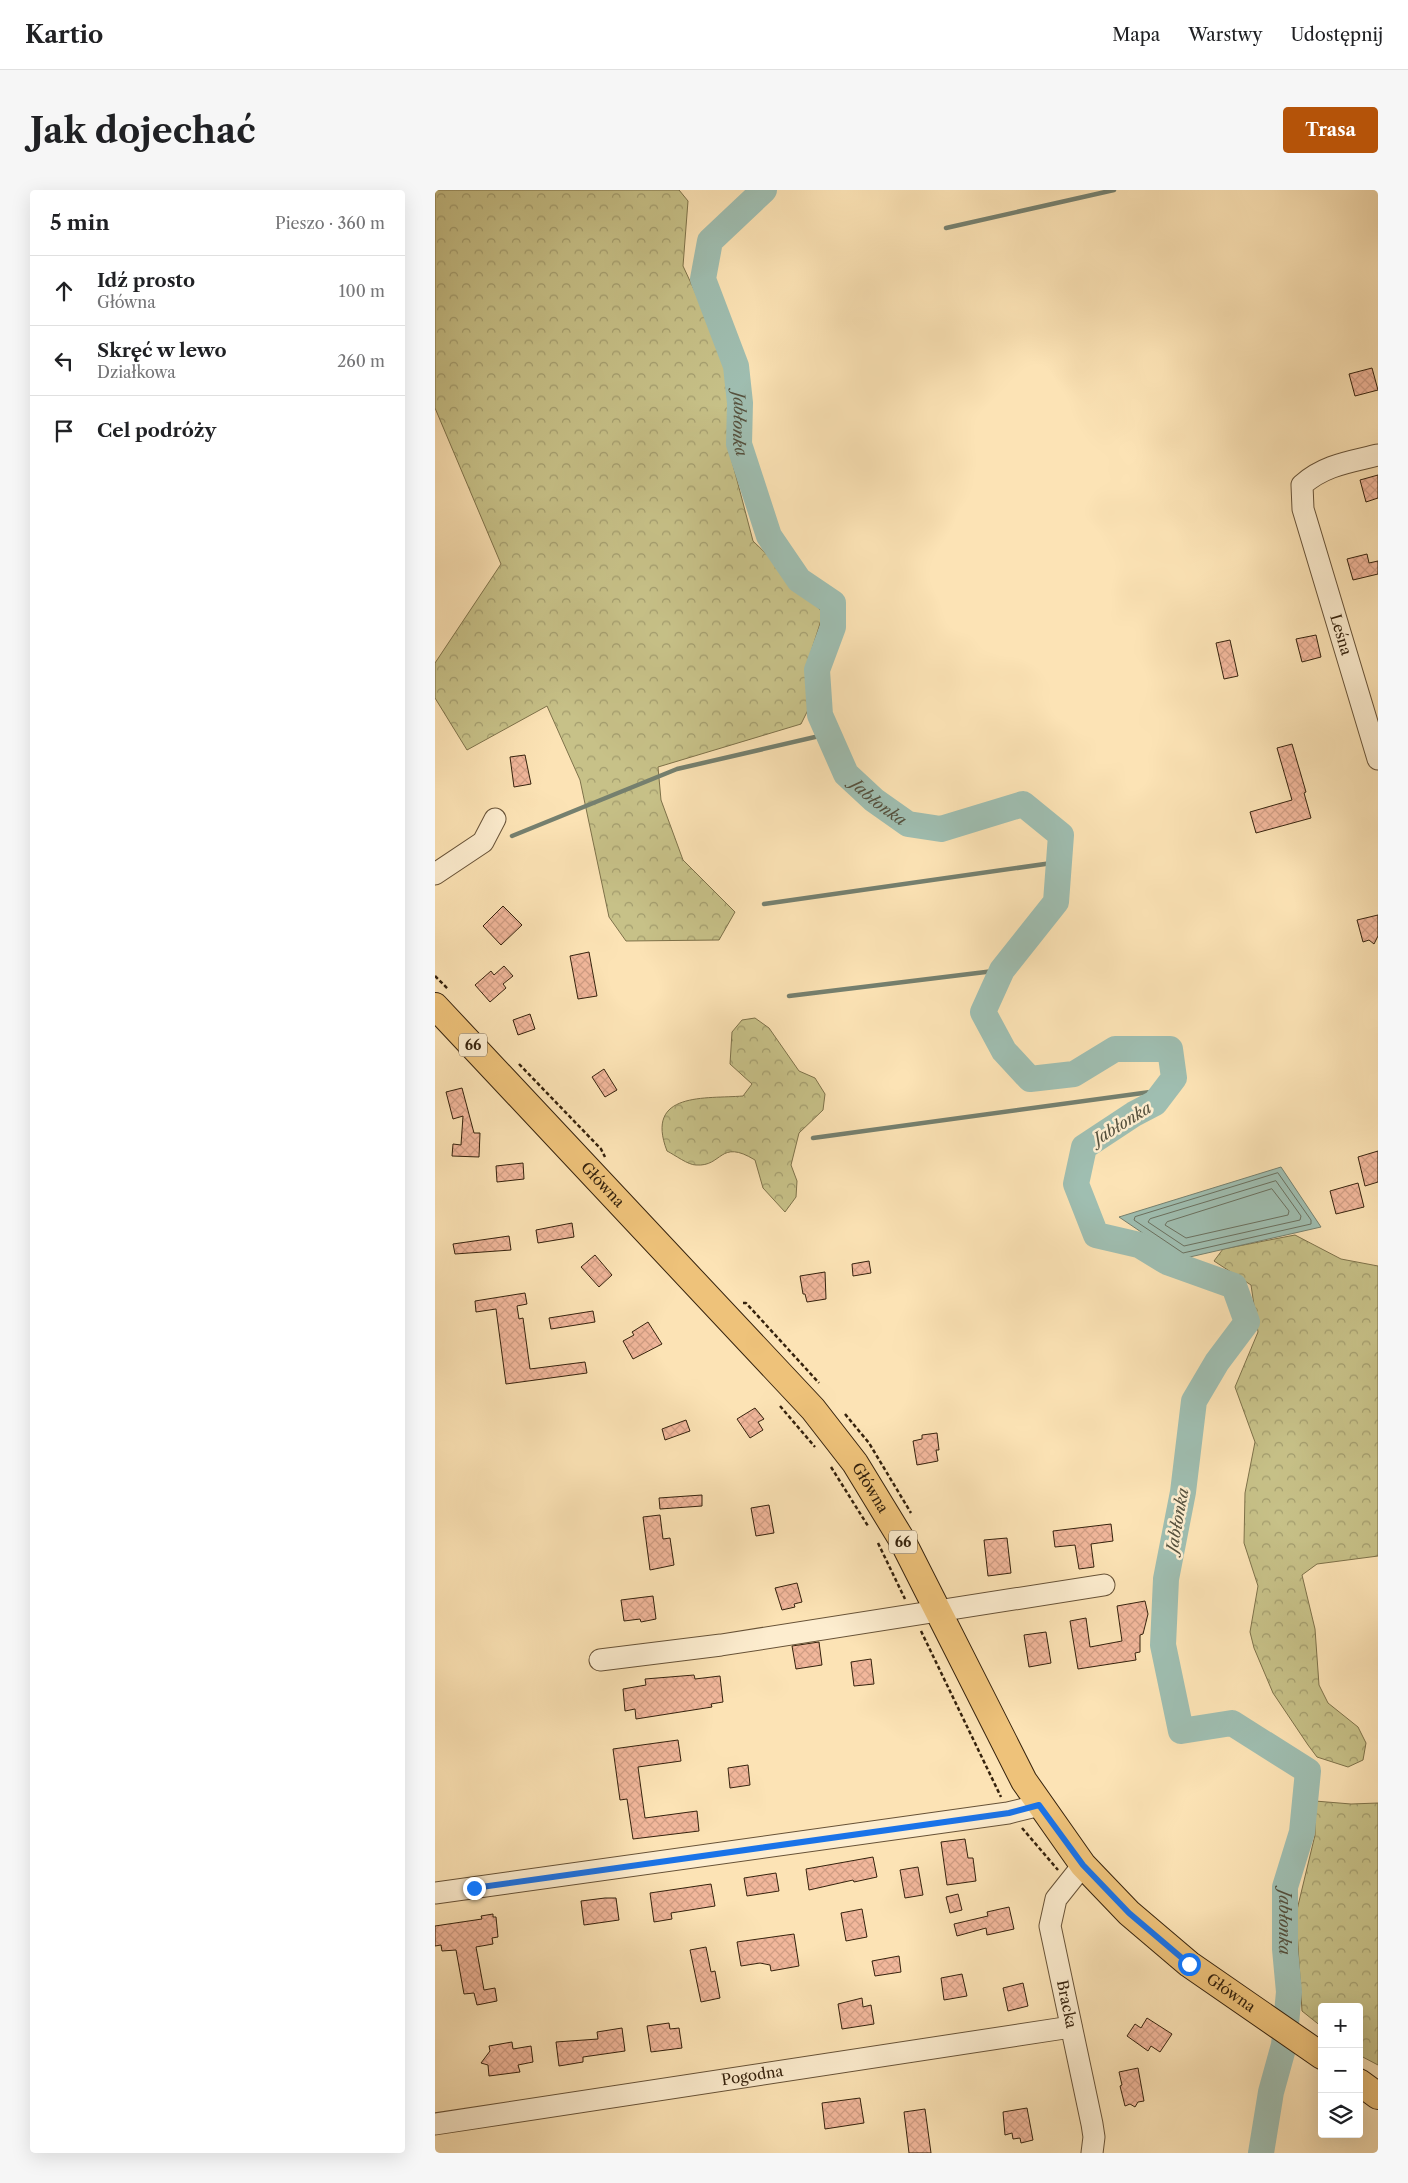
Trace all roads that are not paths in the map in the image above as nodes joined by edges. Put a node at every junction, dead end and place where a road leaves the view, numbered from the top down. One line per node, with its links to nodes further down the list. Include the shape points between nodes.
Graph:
1 (1378, 455): 2 (street, Leśna, via 1327,468 1302,485 1303,509)
2 (1378, 759)
3 (495, 819): 4 (street, via 483,842)
4 (435, 874)
5 (435, 1006): 7 (main road, Główna / 66, via 813,1408 880,1502)
6 (1104, 1585): 7 (street)
7 (926, 1614): 8 (street); 9 (main road, Główna / 66)
8 (601, 1660)
9 (1039, 1805): 10 (main road, Główna / 66); 11 (street, via 1009,1813)
10 (1077, 1874): 12 (street, Bracka, via 1056,1899 1050,1926); 13 (main road, Główna / 66, via 1189,1964)
11 (435, 1893)
12 (1071, 2027): 16 (street, Pogodna); 17 (street, Bracka, via 1092,2124)
13 (1316, 2052)
14 (1363, 2085): 15 (main road)
15 (1378, 2096)
16 (435, 2124)
17 (1092, 2153)

